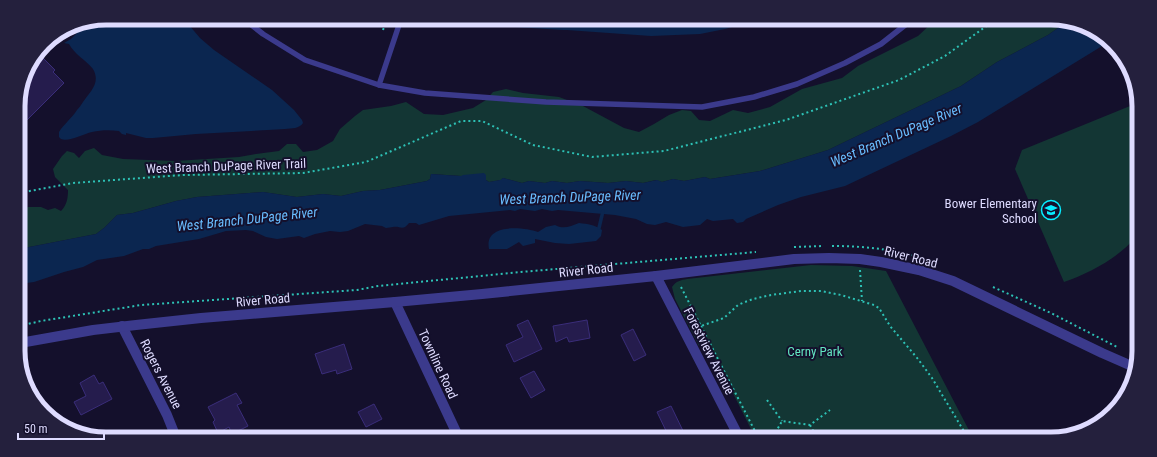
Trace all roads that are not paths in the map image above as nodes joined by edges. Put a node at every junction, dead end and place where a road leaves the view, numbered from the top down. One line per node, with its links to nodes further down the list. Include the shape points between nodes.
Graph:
1 (252, 25): 4 (lane, via 305,60)
2 (399, 25): 4 (lane)
3 (905, 25): 4 (lane, via 881,44 797,84 754,97 702,107 546,102 425,93)
4 (379, 85)
5 (656, 276): 6 (street, River Road); 9 (street, River Road, via 794,259 860,259 902,266 953,281); 12 (street, Forestview Avenue)
6 (394, 302): 7 (street, River Road); 11 (street, Townline Road)
7 (122, 326): 8 (street, River Road); 10 (street, Rogers Avenue)
8 (25, 342)
9 (1130, 365)
10 (175, 432)
11 (456, 432)
12 (736, 432)

